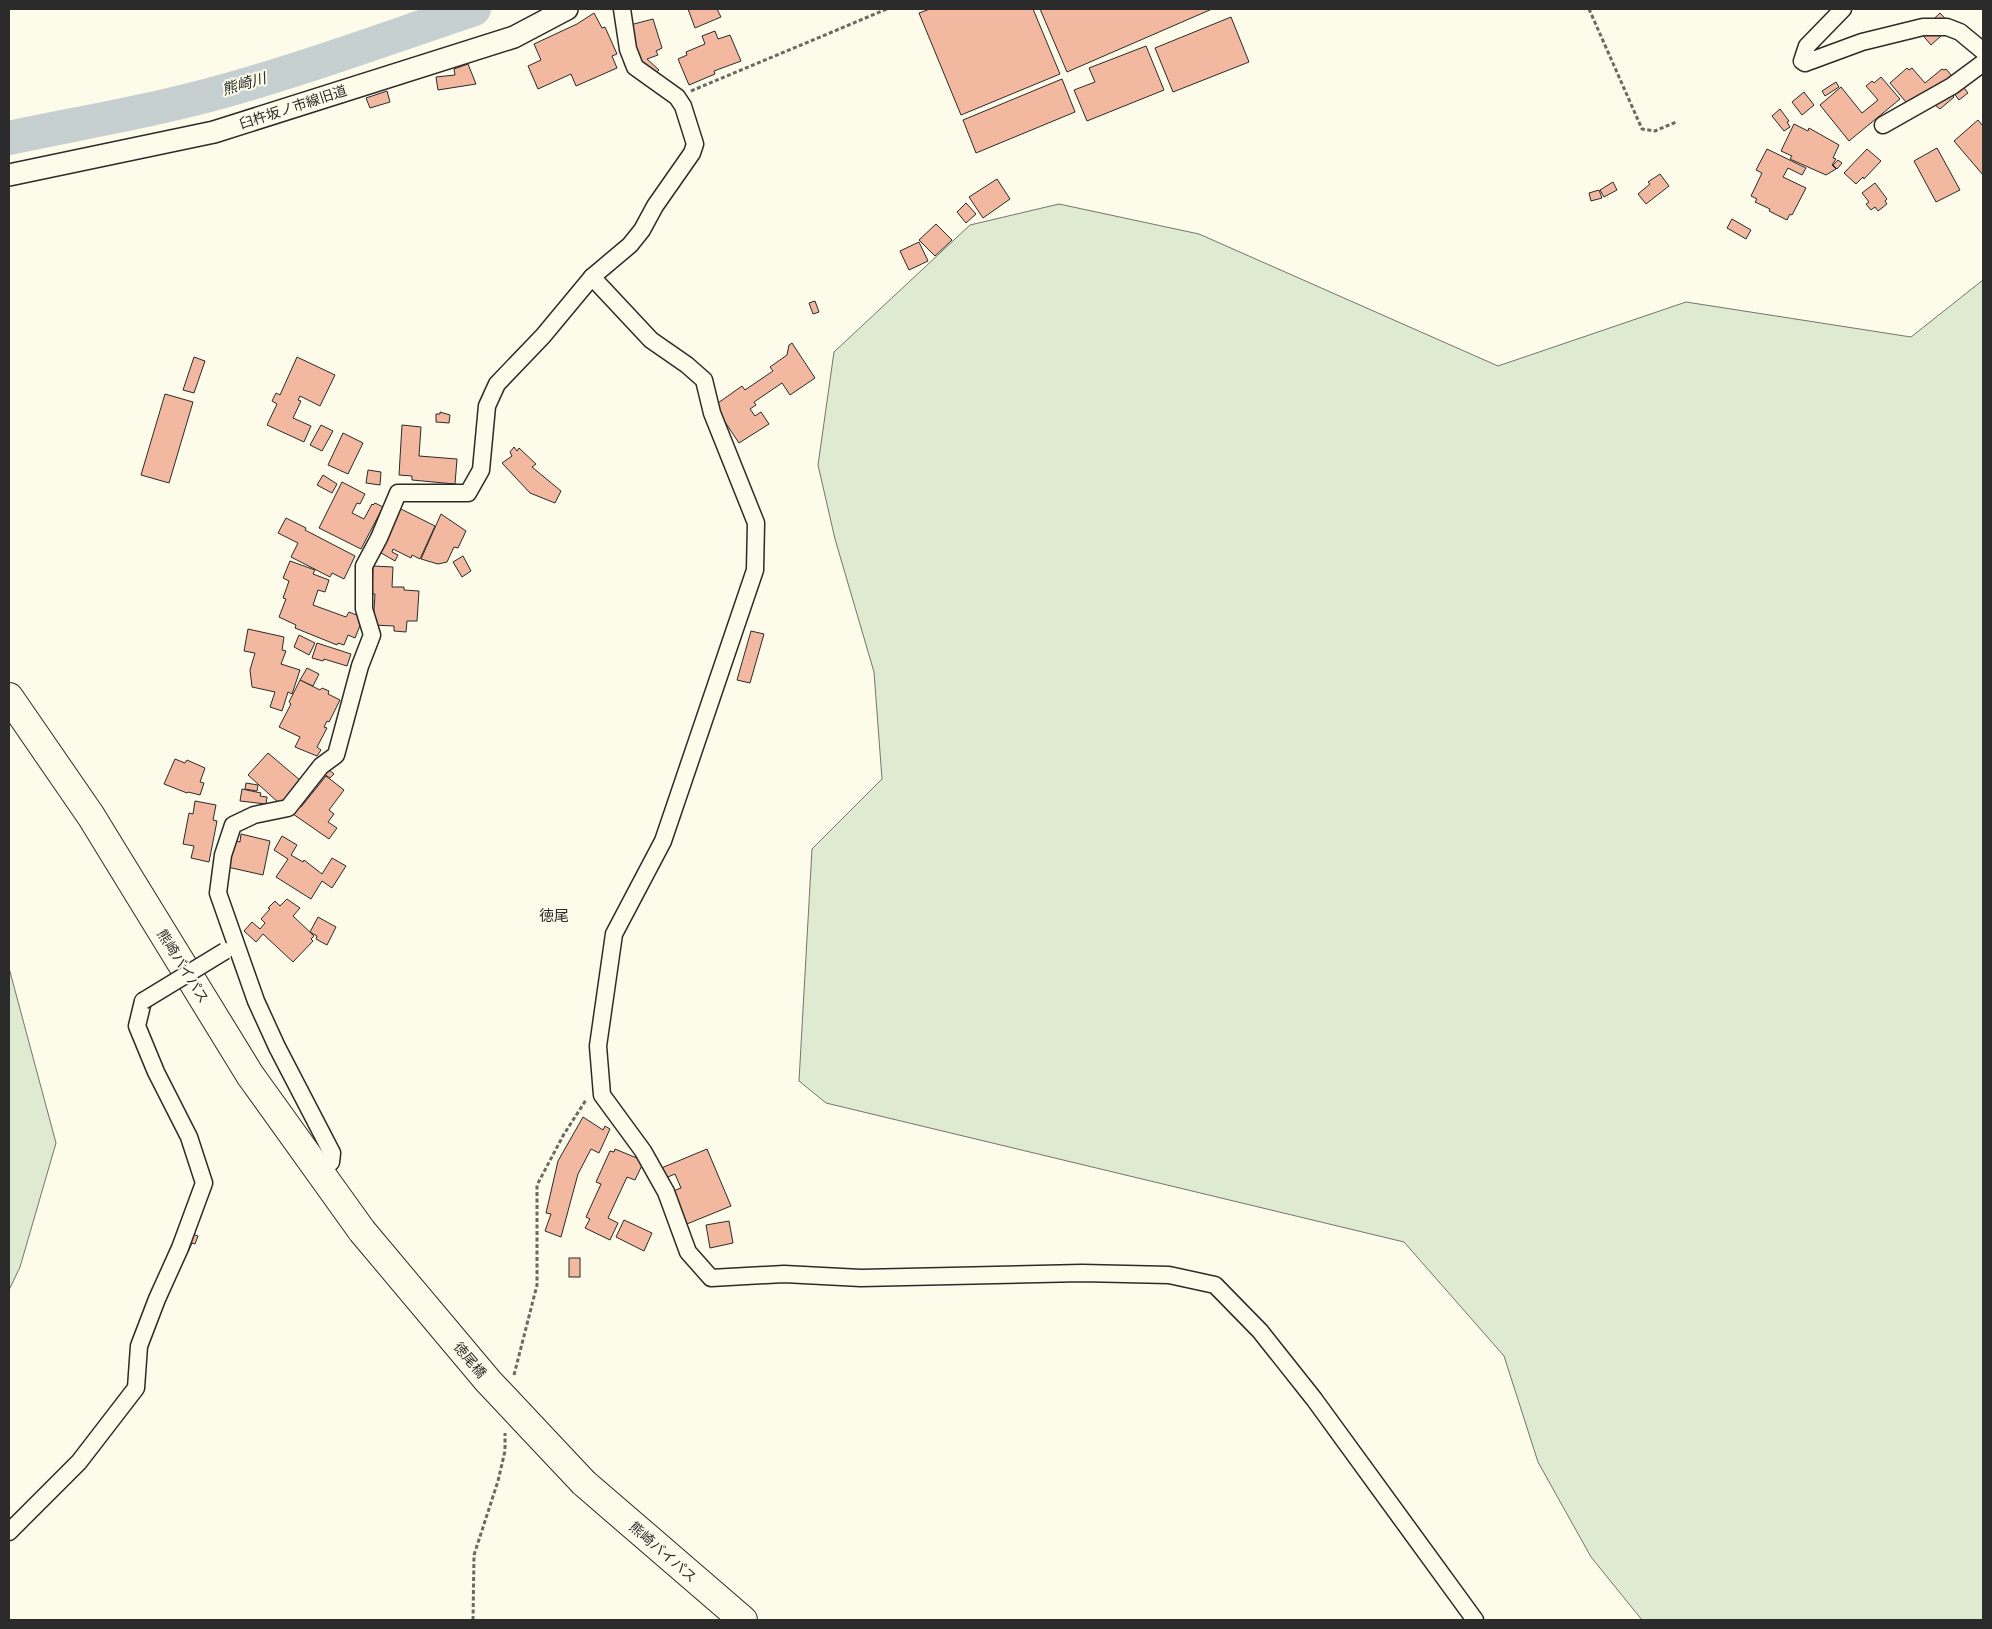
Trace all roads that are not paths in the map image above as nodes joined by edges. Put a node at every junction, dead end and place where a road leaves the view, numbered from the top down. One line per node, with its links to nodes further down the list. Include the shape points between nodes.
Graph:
1 (567, 9): 7 (street, 臼杵坂ノ市線旧道, via 514,37 214,132)
2 (622, 9): 8 (street, via 628,49 635,67 677,97 695,144 642,230 617,258)
3 (1843, 9): 4 (street, via 1807,46 1802,61 1805,63 1862,42 1923,27 1946,27 1960,32)
4 (1983, 52)
5 (1983, 63): 6 (street, via 1952,86)
6 (1883, 125)
7 (9, 175)
8 (592, 278): 10 (street, via 497,384 487,406 481,470 468,493 398,493 364,566 364,609 372,635 360,666 336,755 322,766 288,808 254,815 233,825 223,854 218,893); 16 (street, via 650,340 704,380 712,413 756,523 755,570 663,842 614,934 598,1046 602,1095 643,1151 666,1192 688,1252 711,1278 784,1274 861,1278 1082,1273 1169,1275 1215,1285 1260,1331 1314,1399)
9 (9, 697): 11 (highway, 熊崎バイパス, via 91,816 250,1075)
10 (232, 948): 11 (street, via 277,1047 332,1153 331,1162); 14 (street, bridge, via 143,1001 137,1026 189,1137 204,1183 139,1346 136,1388 79,1462)
11 (321, 1172): 12 (highway, 熊崎バイパス)
12 (362, 1231): 13 (highway, 徳尾橋, bridge, via 488,1381)
13 (584, 1483): 15 (highway, 熊崎バイパス)
14 (9, 1532)
15 (743, 1620)
16 (1475, 1620)

